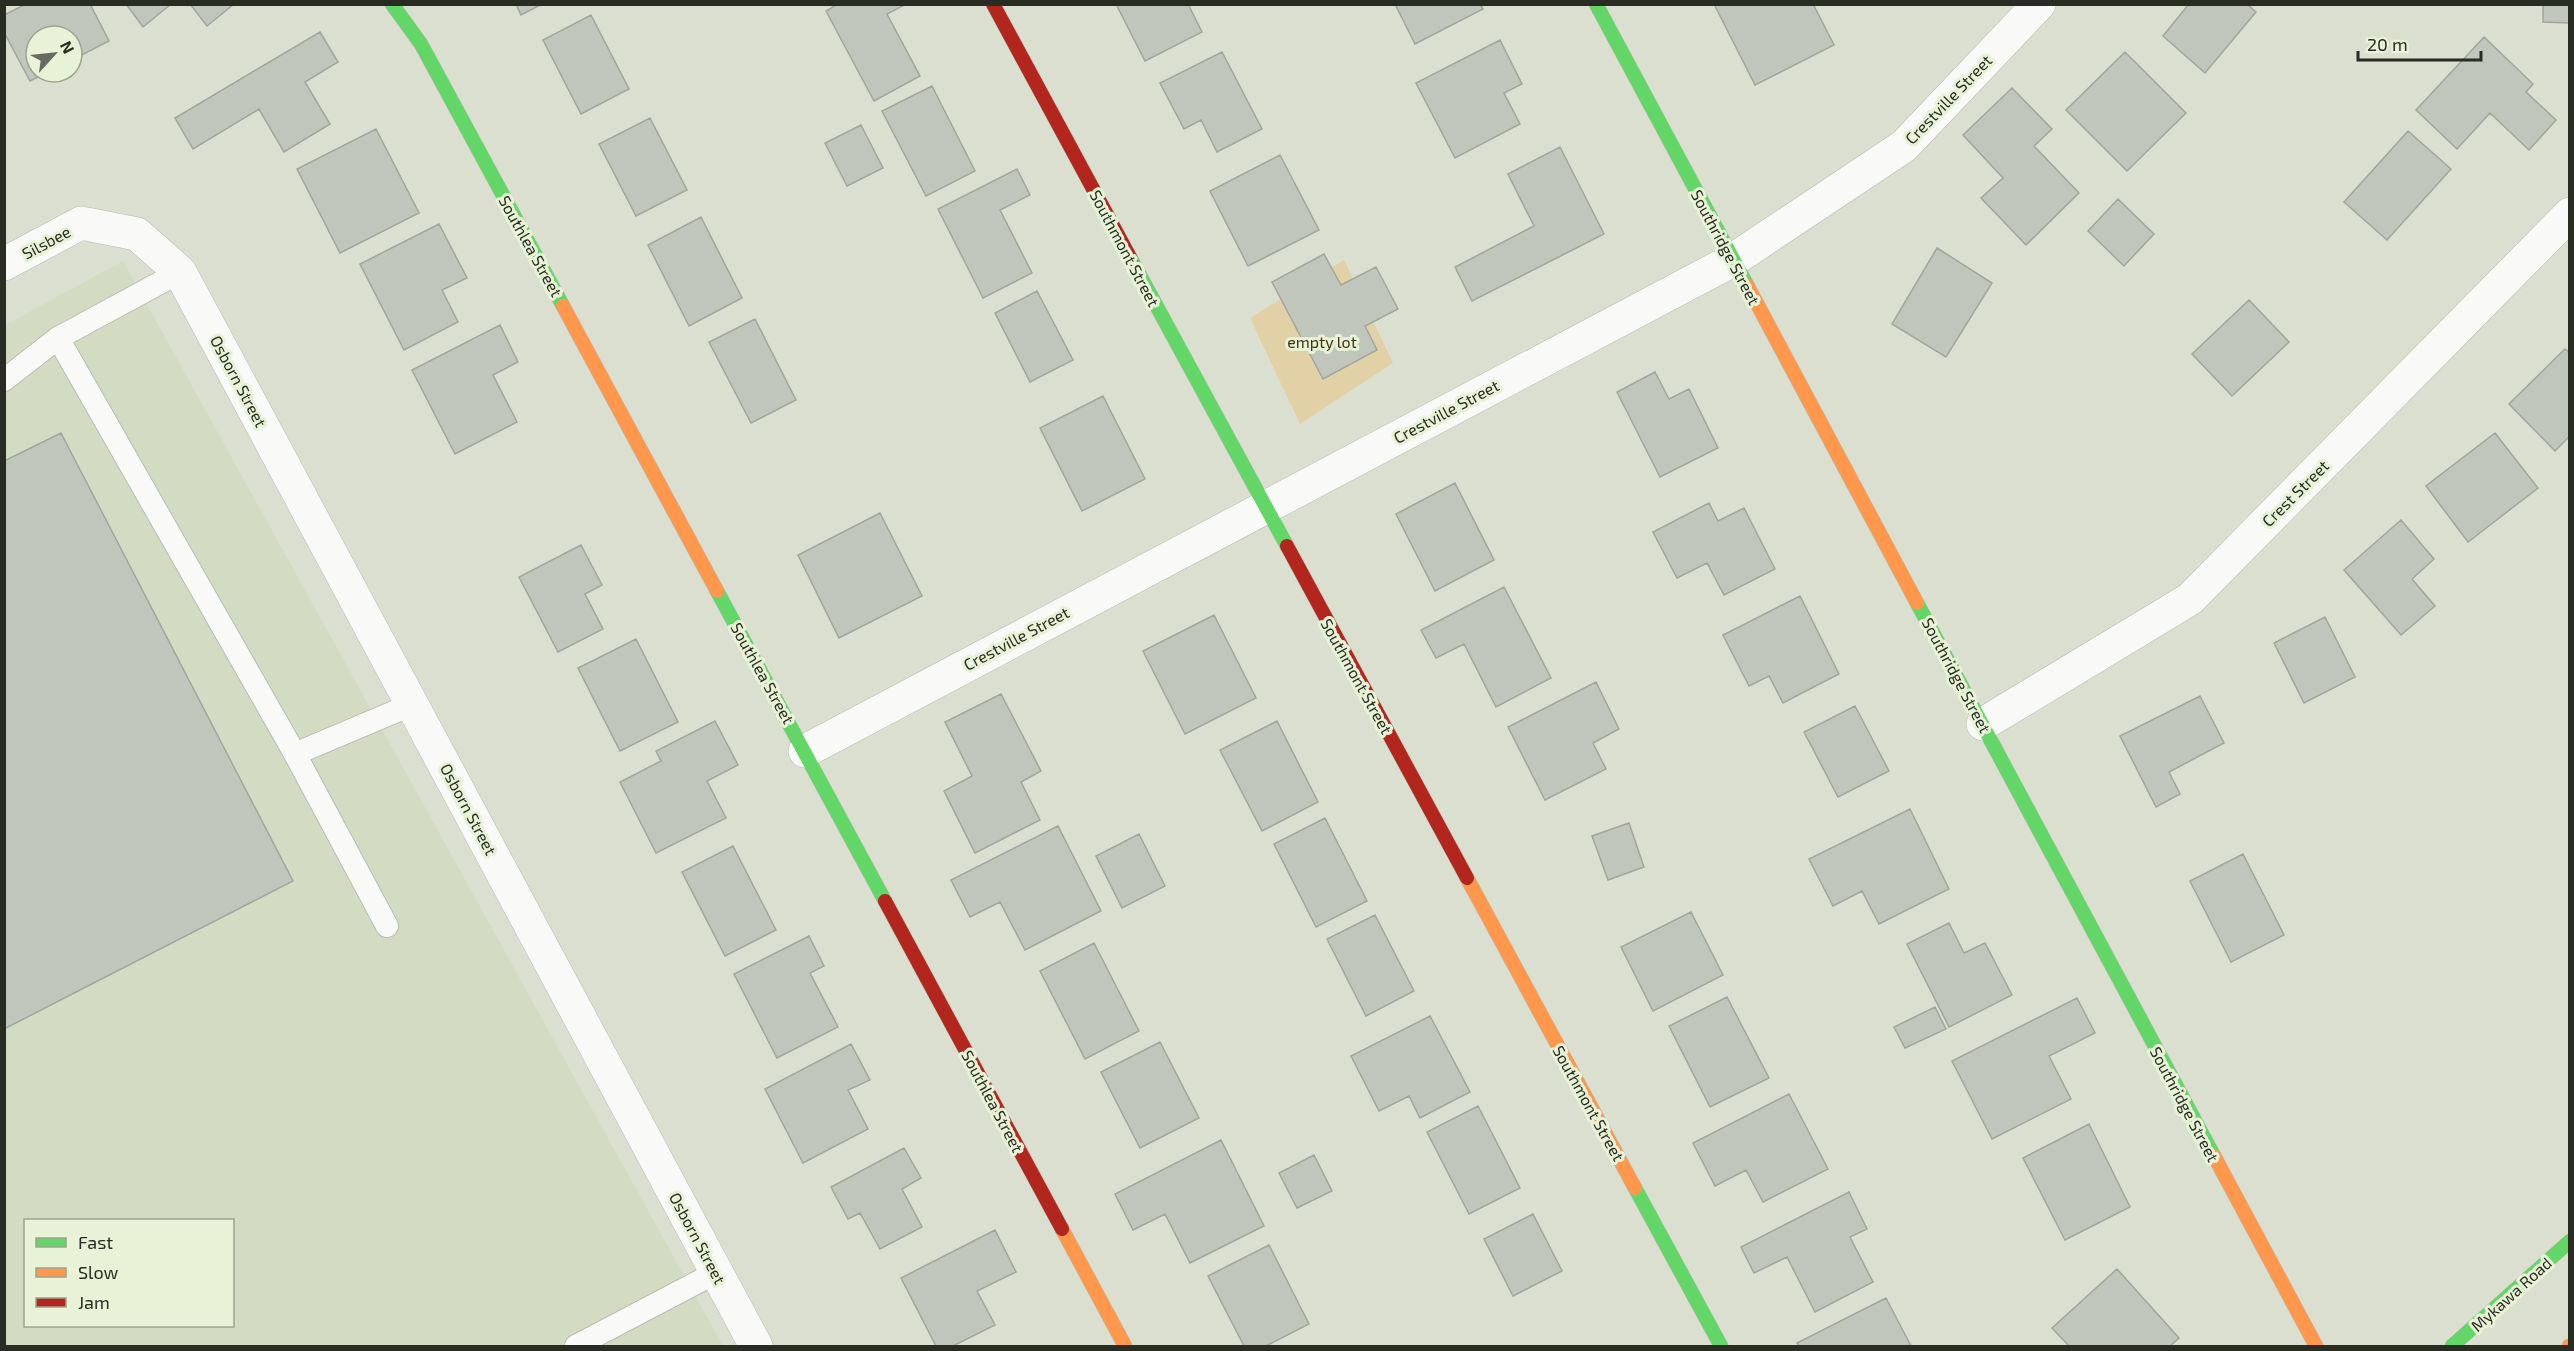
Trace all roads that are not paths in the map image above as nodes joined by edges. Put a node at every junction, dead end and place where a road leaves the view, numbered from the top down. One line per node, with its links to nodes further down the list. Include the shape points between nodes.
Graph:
1 (392, 4): 14 (street, Southlea Street, via 422,44)
2 (993, 4): 11 (street, Southmont Street)
3 (1596, 4): 6 (street, Southridge Street)
4 (2039, 4): 6 (street, Crestville Street, via 1904,146)
5 (2570, 214): 13 (street, Crest Street, via 2190,599)
6 (1733, 260): 11 (street, Crestville Street); 13 (street, Southridge Street)
7 (4, 264): 8 (street, Silsbee, via 81,224 136,234)
8 (180, 272): 9 (lane); 12 (street, Osborn Street)
9 (58, 338): 10 (lane); 15 (lane)
10 (4, 380)
11 (1265, 506): 14 (street, Crestville Street); 22 (street, Southmont Street)
12 (413, 704): 15 (lane); 18 (street, Osborn Street)
13 (1983, 724): 23 (street, Southridge Street)
14 (805, 751): 21 (street, Southlea Street)
15 (295, 754): 16 (lane)
16 (387, 926)
17 (2570, 1241): 24 (street, Mykawa Road)
18 (717, 1272): 19 (lane); 20 (street, Osborn Street)
19 (576, 1347)
20 (756, 1347)
21 (1125, 1347)
22 (1721, 1347)
23 (2316, 1347)
24 (2452, 1347)

